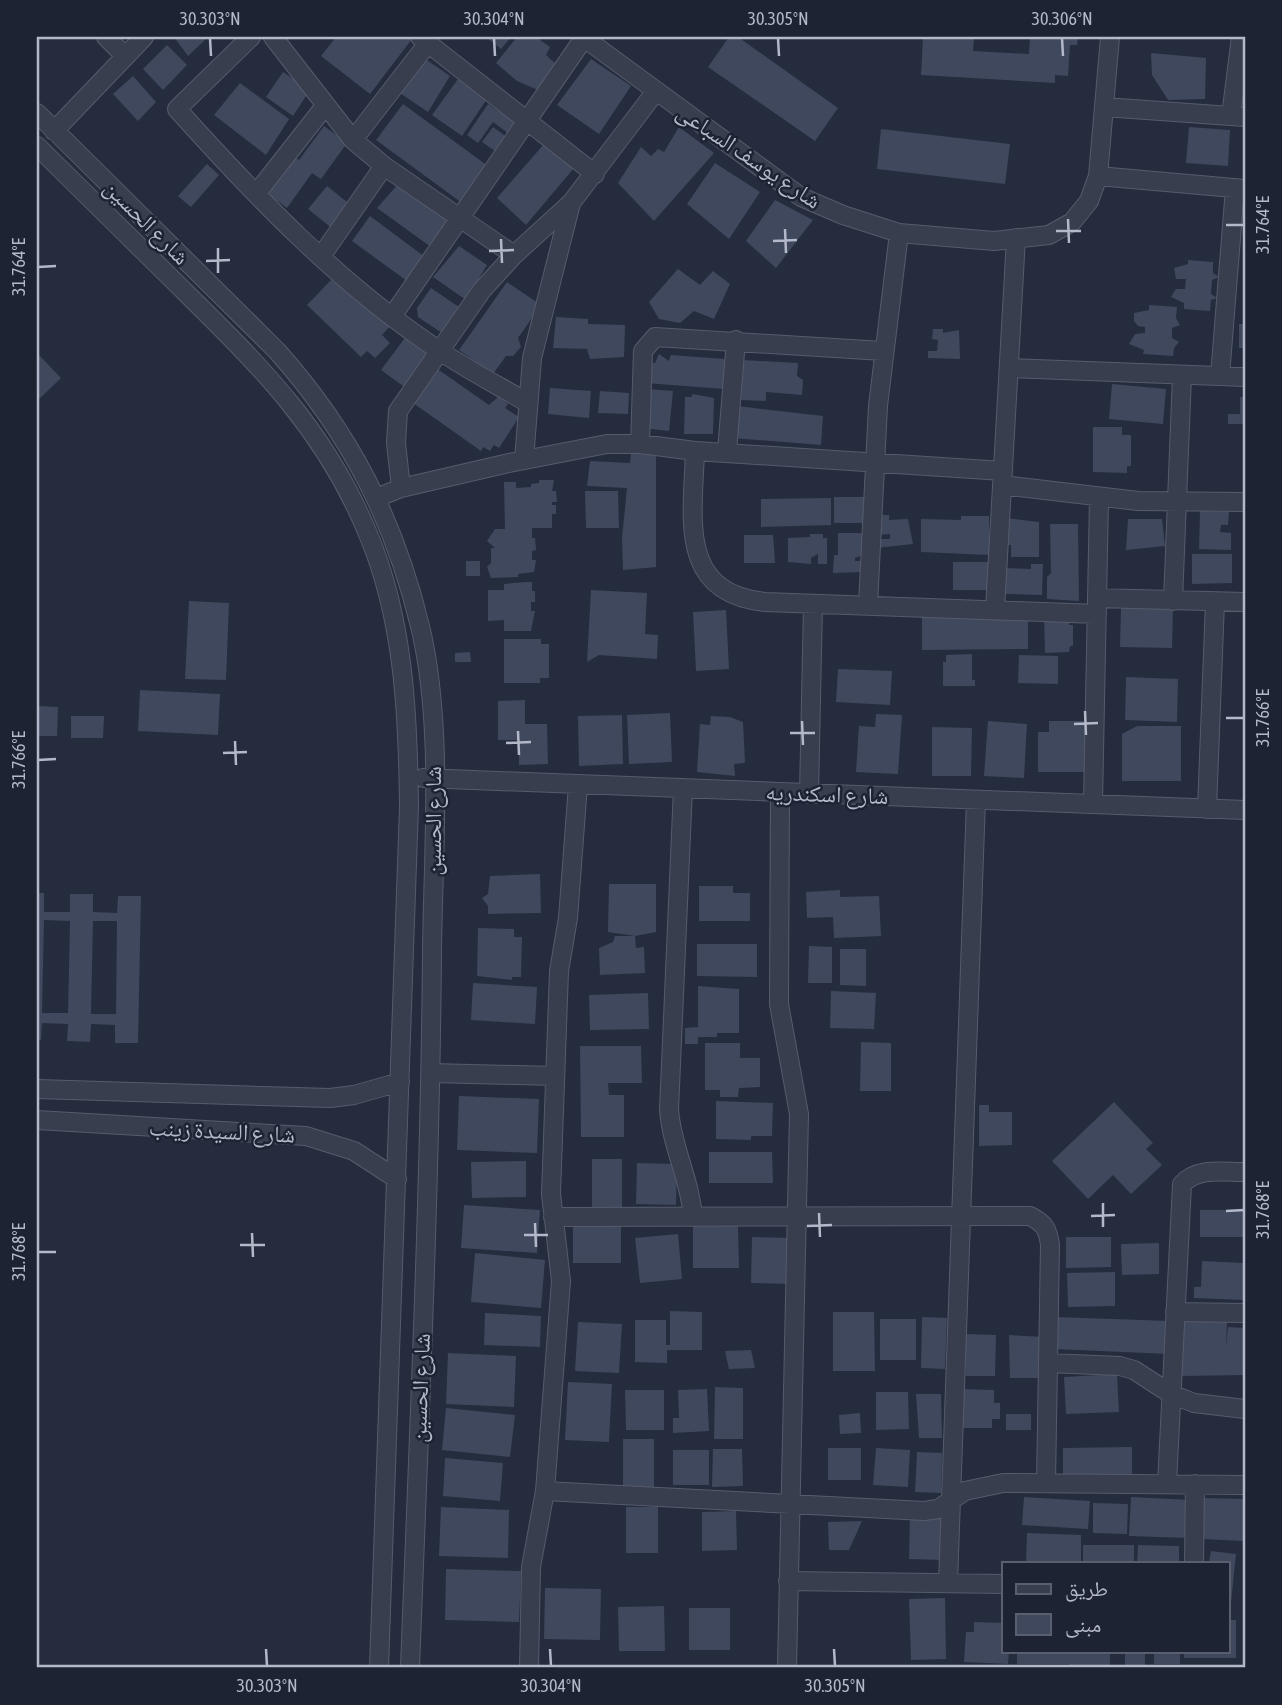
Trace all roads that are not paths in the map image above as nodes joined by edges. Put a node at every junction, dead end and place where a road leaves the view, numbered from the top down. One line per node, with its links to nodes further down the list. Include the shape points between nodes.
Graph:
1 (106, 37): 9 (street)
2 (144, 37): 9 (street)
3 (251, 37): 23 (street, via 177,109)
4 (273, 37): 11 (street)
5 (584, 37): 10 (street, شارع يوسف السباعى); 15 (street)
6 (1110, 37): 12 (street, شارع يوسف السباعى)
7 (424, 40): 15 (street); 17 (street)
8 (1242, 43): 14 (street)
9 (125, 57): 16 (street)
10 (656, 91): 20 (street); 26 (street, شارع يوسف السباعى, via 801,197)
11 (325, 106): 17 (street); 23 (street)
12 (1104, 107): 14 (street); 21 (street, شارع يوسف السباعى)
13 (37, 113): 16 (street, شارع الحسين)
14 (1238, 117)
15 (528, 122): 20 (street); 25 (street)
16 (54, 131): 32 (street, شارع الحسين)
17 (353, 140): 19 (street)
18 (37, 146): 35 (street, شارع الحسين)
19 (384, 166): 25 (street); 28 (street)
20 (595, 174): 24 (street)
21 (1098, 176): 22 (street); 27 (street, شارع يوسف السباعى, via 1089,201 1072,222 1049,235)
22 (1240, 188): 38 (street)
23 (256, 194): 28 (street)
24 (571, 203): 29 (street); 40 (street, via 532,358)
25 (460, 218): 29 (street); 30 (street)
26 (899, 233): 27 (street, شارع يوسف السباعى, via 965,240); 34 (street)
27 (1016, 238): 36 (street)
28 (322, 255): 30 (street)
29 (514, 255): 33 (street, via 468,308)
30 (393, 315): 33 (street)
31 (736, 340): 34 (street); 41 (street, via 665,335 647,343); 43 (street)
32 (277, 351): 35 (street); 48 (street, شارع الحسين, via 339,427)
33 (440, 351): 40 (street); 47 (street, via 398,411)
34 (883, 351): 45 (street)
35 (262, 368): 59 (street, شارع الحسين, via 325,449 370,537 404,680)
36 (1009, 368): 37 (street); 46 (street)
37 (1182, 375): 38 (street); 50 (street)
38 (1220, 376): 39 (street)
39 (1245, 377)
40 (528, 403): 44 (street)
41 (640, 443): 42 (street); 44 (street)
42 (695, 451): 43 (street); 55 (street, via 692,531 695,550 713,582 747,600)
43 (727, 451): 45 (street)
44 (524, 460): 47 (street)
45 (874, 462): 46 (street); 56 (street)
46 (1002, 478): 49 (street); 58 (street)
47 (401, 488): 48 (street)
48 (376, 498): 60 (street, شارع الحسين, via 406,571 421,630 430,690)
49 (1099, 498): 50 (street); 57 (street)
50 (1177, 502): 51 (street); 52 (street)
51 (1245, 502)
52 (1173, 601): 53 (street); 57 (street)
53 (1215, 602): 54 (street); 67 (street)
54 (1245, 602)
55 (813, 604): 56 (street); 64 (street)
56 (868, 605): 58 (street)
57 (1097, 606): 58 (street); 66 (street)
58 (995, 610)
59 (409, 777): 60 (street, شارع اسكندريه); 71 (street, شارع الحسين)
60 (434, 778): 61 (street, شارع اسكندريه); 69 (street, شارع الحسين)
61 (578, 785): 62 (street, شارع اسكندريه); 70 (street, via 568,918 559,971)
62 (683, 788): 63 (street, شارع اسكندريه); 78 (street, via 669,1110)
63 (780, 792): 64 (street, شارع اسكندريه); 79 (street, via 779,1004 799,1114)
64 (809, 794): 65 (street, شارع اسكندريه)
65 (976, 800): 66 (street, شارع اسكندريه); 76 (street)
66 (1093, 804): 67 (street, شارع اسكندريه)
67 (1207, 808): 68 (street, شارع اسكندريه)
68 (1245, 810)
69 (431, 1073): 70 (street); 97 (street, شارع الحسين)
70 (555, 1076): 77 (street)
71 (400, 1082): 72 (street, شارع السيدة زينب, via 330,1098); 75 (street, شارع الحسين)
72 (37, 1089)
73 (37, 1120): 75 (street, شارع السيدة زينب, via 306,1136 354,1151)
74 (1245, 1172): 80 (street, via 1201,1172 1182,1184)
75 (397, 1179): 96 (street, شارع الحسين)
76 (961, 1216): 79 (street); 82 (street, via 1030,1216 1049,1232); 90 (street)
77 (553, 1217): 78 (street); 89 (street, via 561,1281)
78 (693, 1217): 79 (street)
79 (796, 1217): 91 (street)
80 (1175, 1312): 81 (street); 83 (street)
81 (1245, 1313)
82 (1048, 1363): 83 (street, via 1120,1366); 85 (street)
83 (1171, 1394): 84 (street, via 1194,1403); 86 (street)
84 (1245, 1409)
85 (1046, 1483): 86 (street); 90 (street, via 983,1485)
86 (1167, 1484): 87 (street)
87 (1195, 1484): 88 (street); 92 (street)
88 (1245, 1485)
89 (545, 1491): 91 (street); 98 (street, via 531,1567)
90 (950, 1502): 91 (street, via 924,1511); 94 (street)
91 (790, 1504): 93 (street)
92 (1194, 1562)
93 (788, 1581): 94 (street); 99 (street)
94 (947, 1583): 95 (street)
95 (1002, 1584)
96 (379, 1668)
97 (410, 1668)
98 (529, 1668)
99 (787, 1668)

